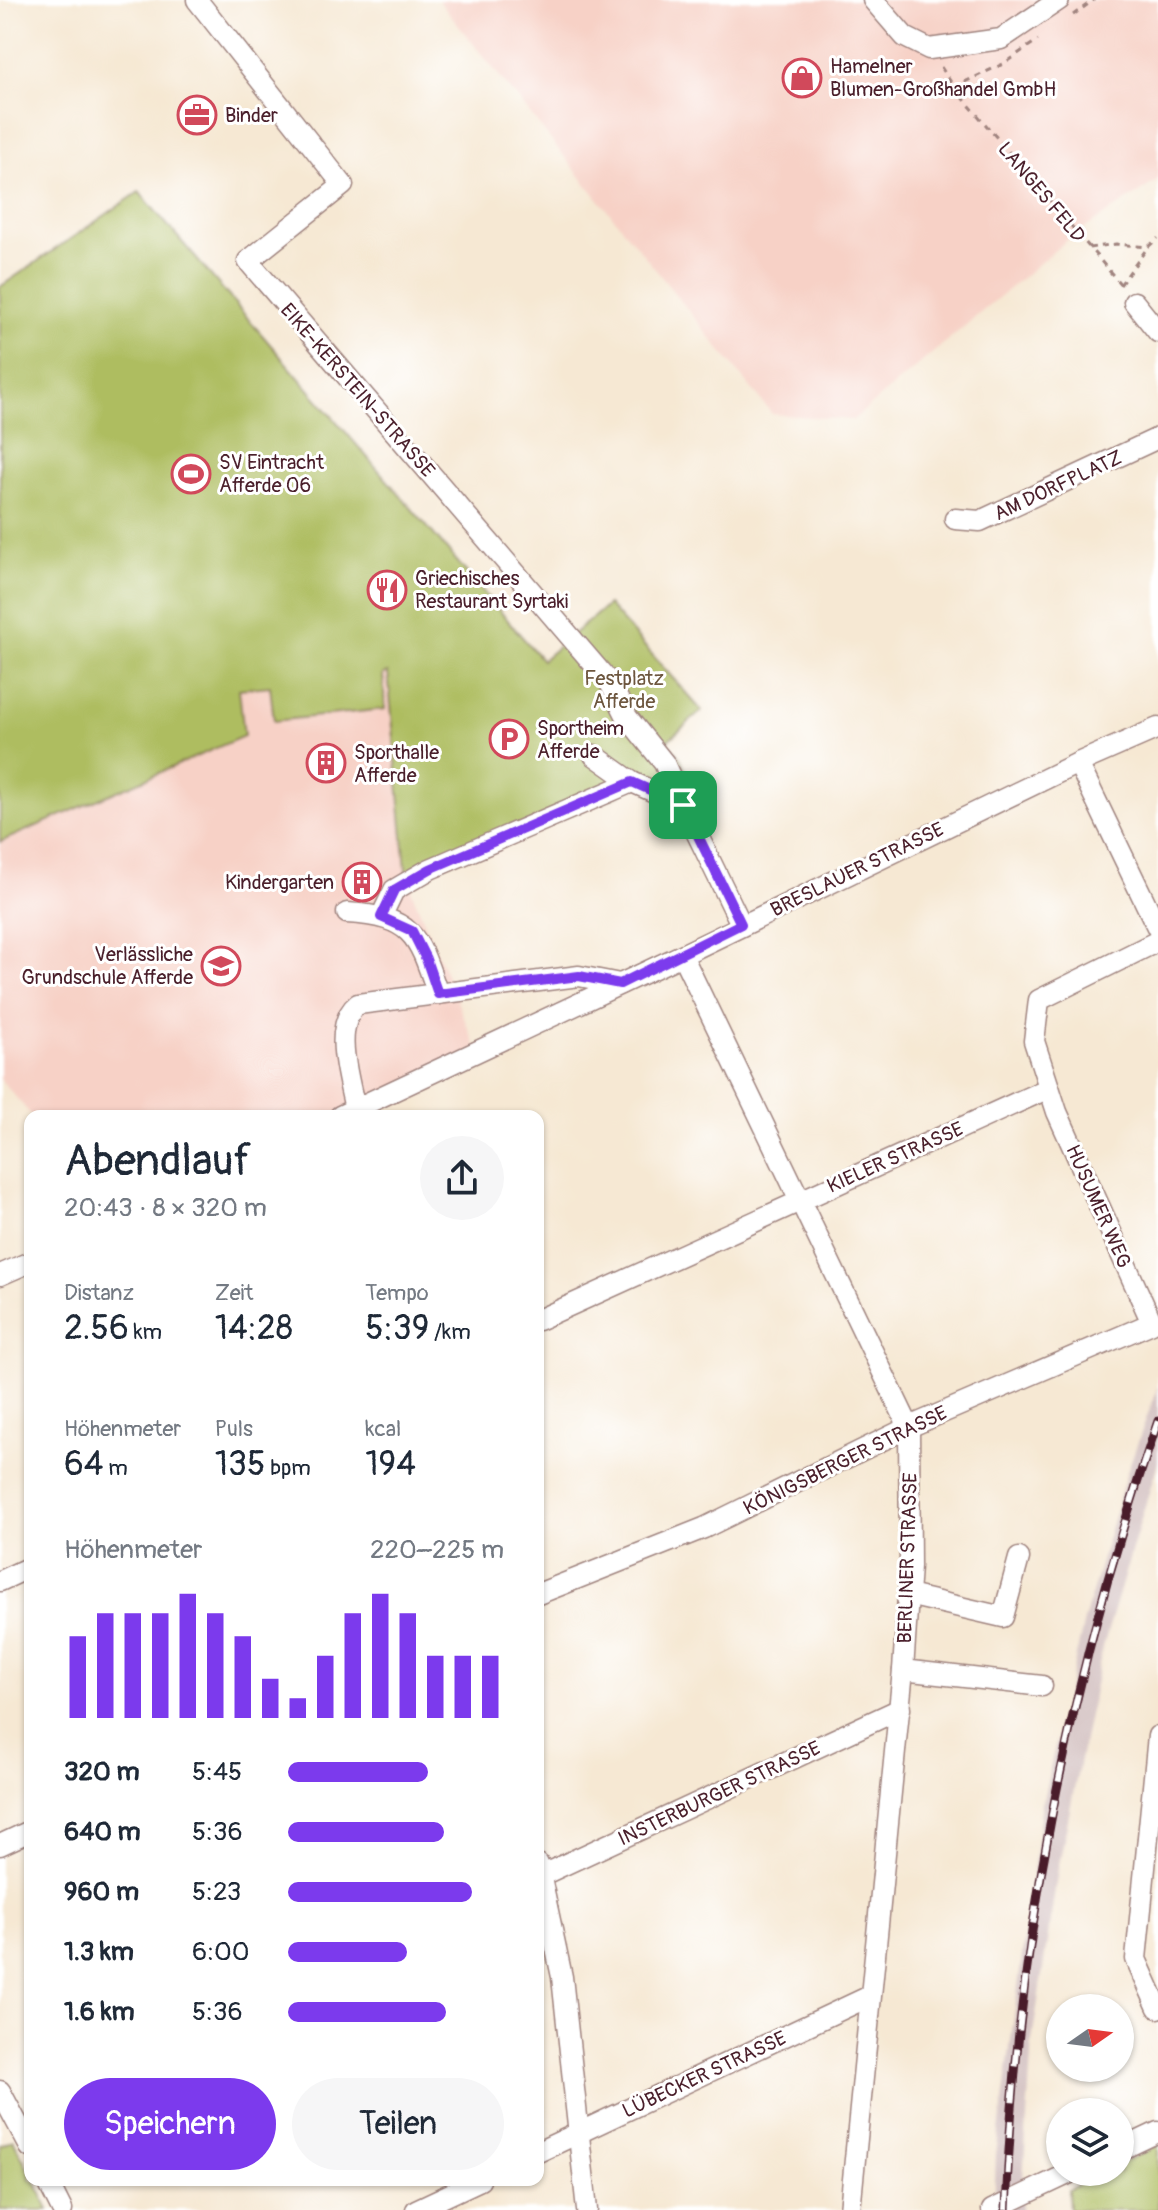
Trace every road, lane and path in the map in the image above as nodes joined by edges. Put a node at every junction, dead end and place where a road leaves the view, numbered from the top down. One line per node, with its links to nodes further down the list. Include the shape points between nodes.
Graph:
1 (197, 0): 17 (street, EIKE-KERSTEIN-STRASSE, via 343,185 248,261 610,683 627,717 664,763)
2 (873, 0): 4 (street, via 905,37)
3 (1059, 0): 4 (street, via 1001,39)
4 (929, 49): 7 (path, LANGES FELD, via 954,87)
5 (1158, 238): 6 (path)
6 (1148, 247): 7 (path); 8 (path)
7 (1089, 248): 8 (path, LANGES FELD)
8 (1120, 285): 9 (path, LANGES FELD)
9 (1134, 302): 10 (street)
10 (1158, 332)
11 (1158, 438): 12 (street, AM DORFPLATZ, via 980,521)
12 (955, 519)
13 (1158, 728): 15 (street, BRESLAUER STRASSE)
14 (594, 755): 16 (street)
15 (1078, 763): 20 (street, BRESLAUER STRASSE); 21 (street)
16 (632, 782): 17 (street); 19 (street, via 430,869 394,890)
17 (683, 805): 20 (street, EIKE-KERSTEIN-STRASSE)
18 (347, 913): 19 (street)
19 (381, 917): 25 (street, via 412,931)
20 (741, 924): 23 (street, BRESLAUER STRASSE)
21 (1158, 929)
22 (1158, 941): 26 (street, via 1039,1000 1034,1041)
23 (682, 955): 24 (street, BRESLAUER STRASSE); 29 (street, BERLINER STRASSE)
24 (620, 984): 25 (street, via 579,976); 28 (street, BRESLAUER STRASSE)
25 (438, 994): 27 (street, via 358,1004 349,1012 343,1030)
26 (1049, 1088): 29 (street, KIELER STRASSE); 33 (street, HUSUMER WEG)
27 (348, 1110)
28 (354, 1110)
29 (800, 1200): 32 (street, KIELER STRASSE); 34 (street, BERLINER STRASSE)
30 (24, 1265): 31 (street)
31 (0, 1275)
32 (544, 1317)
33 (1152, 1323): 34 (street, KÖNIGSBERGER STRASSE)
34 (909, 1427): 38 (street, KÖNIGSBERGER STRASSE, via 704,1528); 39 (street, BERLINER STRASSE)
35 (1019, 1558): 39 (street, via 1003,1617)
36 (24, 1570): 37 (street)
37 (0, 1581)
38 (544, 1592)
39 (908, 1595): 40 (street, BERLINER STRASSE)
40 (903, 1670): 41 (street); 42 (street, BERLINER STRASSE)
41 (1042, 1686)
42 (900, 1709): 47 (street, INSTERBURGER STRASSE); 50 (street, BERLINER STRASSE)
43 (1158, 1736): 45 (street)
44 (24, 1834): 46 (street)
45 (1152, 1842): 49 (street, via 1136,1959)
46 (0, 1845)
47 (544, 1871)
48 (544, 1896): 55 (street, via 562,1977)
49 (1153, 1985): 51 (street)
50 (870, 1996): 55 (street, LÜBECKER STRASSE); 64 (street, BERLINER STRASSE)
51 (1158, 2008)
52 (0, 2091): 53 (street)
53 (24, 2118)
54 (1158, 2132): 56 (street)
55 (578, 2133): 57 (street, LÜBECKER STRASSE); 63 (street)
56 (1134, 2143)
57 (544, 2149)
58 (1046, 2184): 65 (street)
59 (50, 2186): 61 (street)
60 (467, 2186): 62 (street)
61 (62, 2210)
62 (416, 2210)
63 (587, 2210)
64 (850, 2210)
65 (992, 2210)

